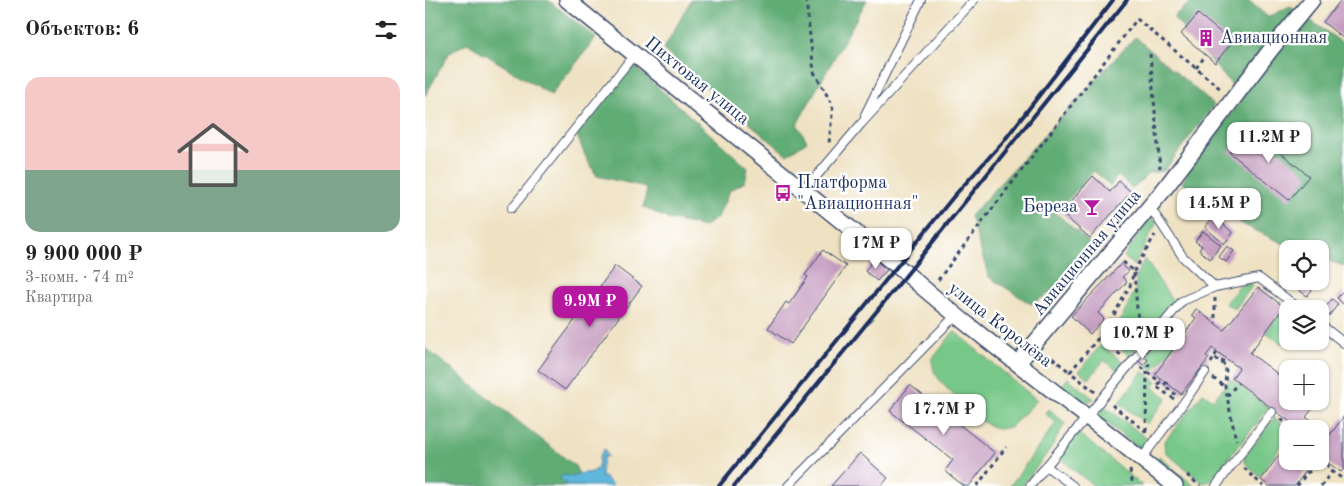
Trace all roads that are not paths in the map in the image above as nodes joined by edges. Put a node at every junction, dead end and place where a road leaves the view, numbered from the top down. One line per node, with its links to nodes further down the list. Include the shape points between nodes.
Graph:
1 (567, 0): 5 (street, Пихтовая улица)
2 (921, 0): 6 (lane)
3 (974, 0): 6 (lane)
4 (1312, 0): 8 (street, Авиационная улица)
5 (634, 55): 7 (street, Пихтовая улица); 9 (lane)
6 (861, 124): 7 (lane)
7 (803, 192): 12 (street, улица Королёва)
8 (1150, 207): 10 (lane, via 1183,257); 15 (street, Авиационная улица)
9 (512, 208)
10 (1215, 287): 11 (lane, via 1259,278); 18 (lane, via 1182,301)
11 (1288, 300)
12 (955, 316): 15 (street, улица Королёва); 21 (lane)
13 (1329, 331): 14 (lane)
14 (1344, 343)
15 (1018, 363): 18 (street, улица Королёва)
16 (1205, 372): 19 (lane)
17 (1272, 412): 25 (lane)
18 (1086, 416): 19 (street, улица Королёва); 20 (lane)
19 (1141, 458): 24 (street, улица Королёва)
20 (1046, 466): 22 (lane); 23 (lane)
21 (788, 486)
22 (1030, 486)
23 (1073, 486)
24 (1175, 486)
25 (1215, 486)

